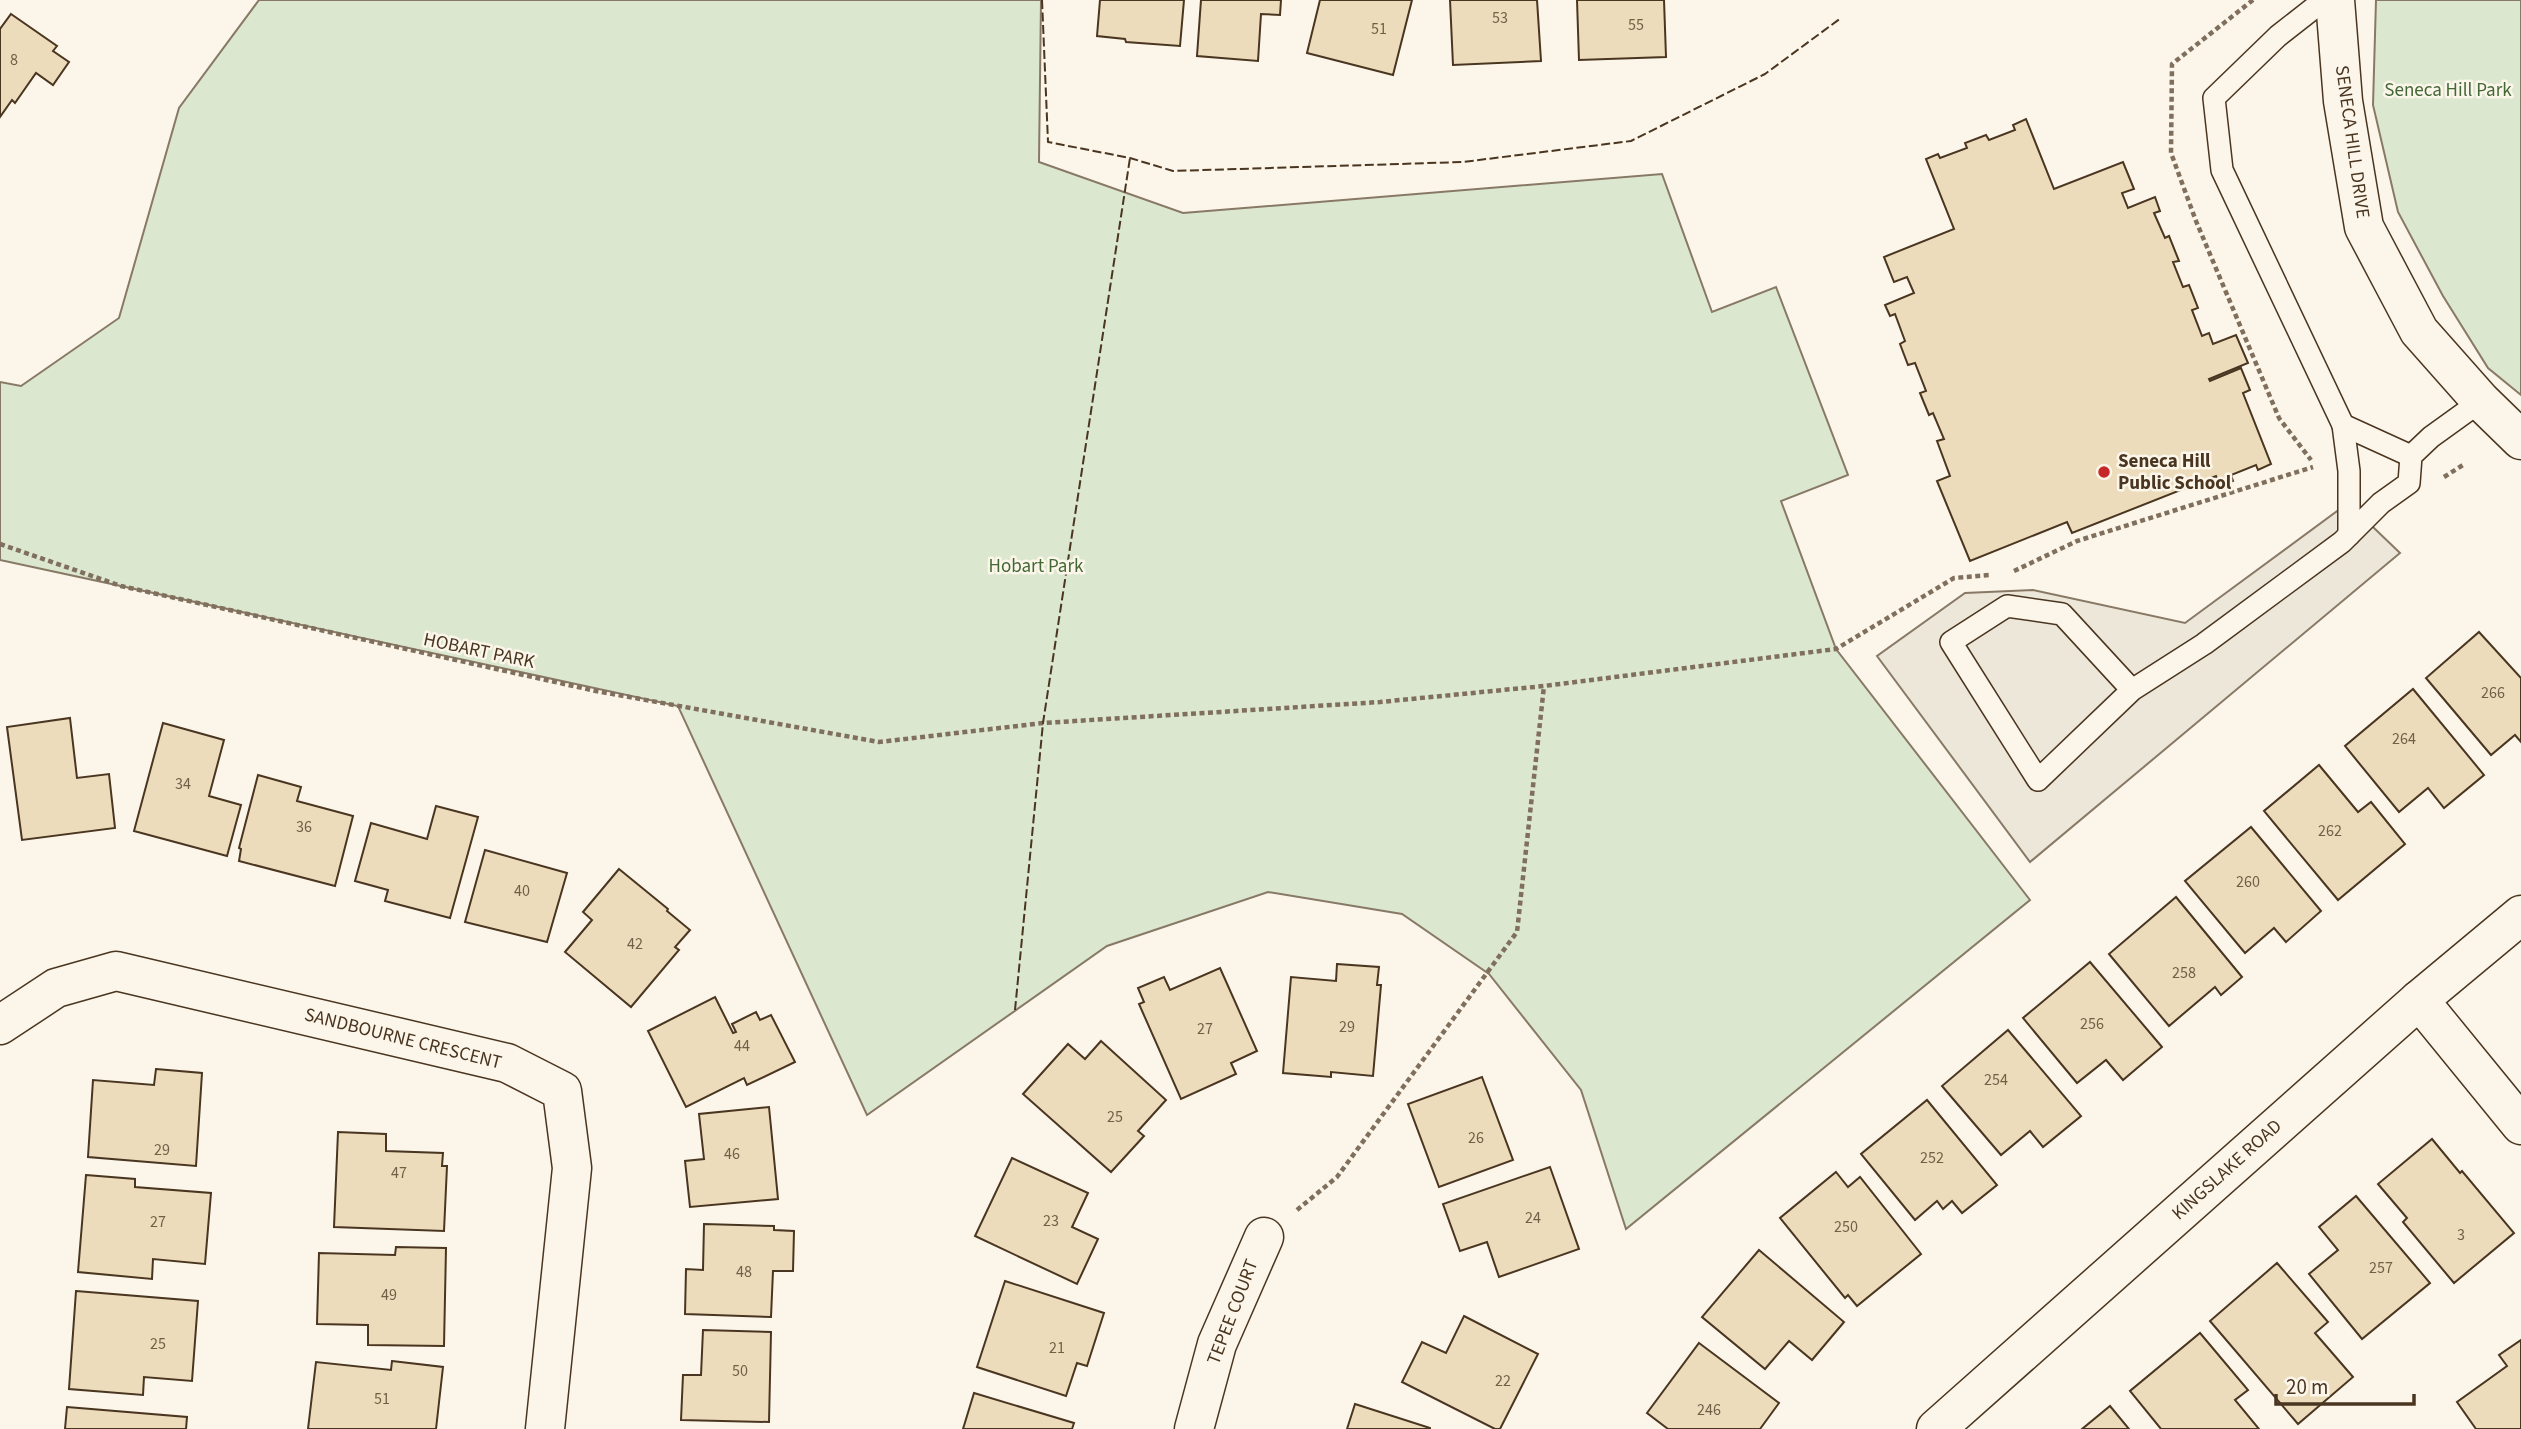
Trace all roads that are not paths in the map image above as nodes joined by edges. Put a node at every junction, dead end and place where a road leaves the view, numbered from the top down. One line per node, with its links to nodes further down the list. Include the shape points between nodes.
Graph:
1 (2324, 0): 4 (lane, via 2278,36 2214,98 2222,170)
2 (2335, 0): 3 (street, SENECA HILL DRIVE, via 2343,101 2364,227 2419,331)
3 (2481, 401): 5 (street, SENECA HILL DRIVE); 6 (lane)
4 (2343, 425): 6 (lane); 7 (lane)
5 (2521, 440)
6 (2411, 456): 7 (lane, via 2409,483 2381,502)
7 (2349, 535): 8 (lane, via 2204,644)
8 (2132, 690): 8 (lane, via 2038,780 1951,642 2007,607 2062,614)
9 (2521, 915): 10 (street, KINGSLAKE ROAD)
10 (2418, 1000): 12 (street); 16 (street, KINGSLAKE ROAD)
11 (0, 1025): 14 (street, SANDBOURNE CRESCENT, via 56,988 116,971 506,1063 562,1091 572,1168)
12 (2521, 1125)
13 (1264, 1237): 15 (street, TEPEE COURT, via 1217,1344)
14 (545, 1429)
15 (1194, 1429)
16 (1936, 1429)

